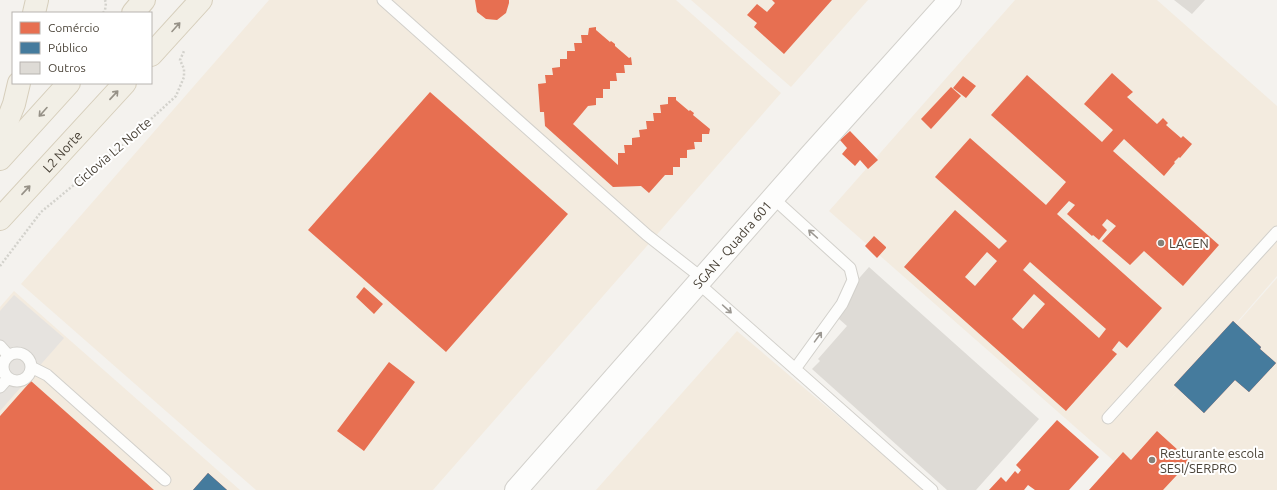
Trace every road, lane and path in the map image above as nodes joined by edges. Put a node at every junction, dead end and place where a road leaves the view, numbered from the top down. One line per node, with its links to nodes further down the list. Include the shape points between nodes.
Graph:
1 (37, 0): 7 (main road)
2 (105, 0): 8 (path)
3 (144, 0): 9 (main road)
4 (201, 0): 10 (main road, one-way to 4)
5 (383, 0): 21 (lane)
6 (950, 0): 17 (street, SGAN - Quadra 601)
7 (34, 12)
8 (104, 12)
9 (134, 12)
10 (176, 28): 11 (main road); 20 (path, Ciclovia L2 Norte, via 188,41 180,60 184,77 176,96 41,212)
11 (152, 54)
12 (19, 84): 15 (main road)
13 (68, 84): 16 (main road, one-way to 16)
14 (124, 84): 18 (main road, L2 Norte, one-way to 14)
15 (0, 140)
16 (0, 159)
17 (773, 198): 21 (street, SGAN - Quadra 601); 25 (lane, one-way to 17, via 842,304 853,280 850,268)
18 (0, 219)
19 (1277, 232): 28 (lane)
20 (0, 266)
21 (700, 280): 25 (lane, one-way to 25); 30 (street, SGAN - Quadra 601)
22 (0, 346): 23 (lane)
23 (8, 355): 24 (lane, via 14,352 21,353 30,361); 26 (lane, via 2,366)
24 (31, 367): 26 (lane, via 30,374 20,381); 29 (lane, via 47,375)
25 (795, 369): 31 (lane)
26 (8, 378): 27 (lane)
27 (0, 387)
28 (1108, 418)
29 (165, 480)
30 (516, 490)
31 (932, 490)

